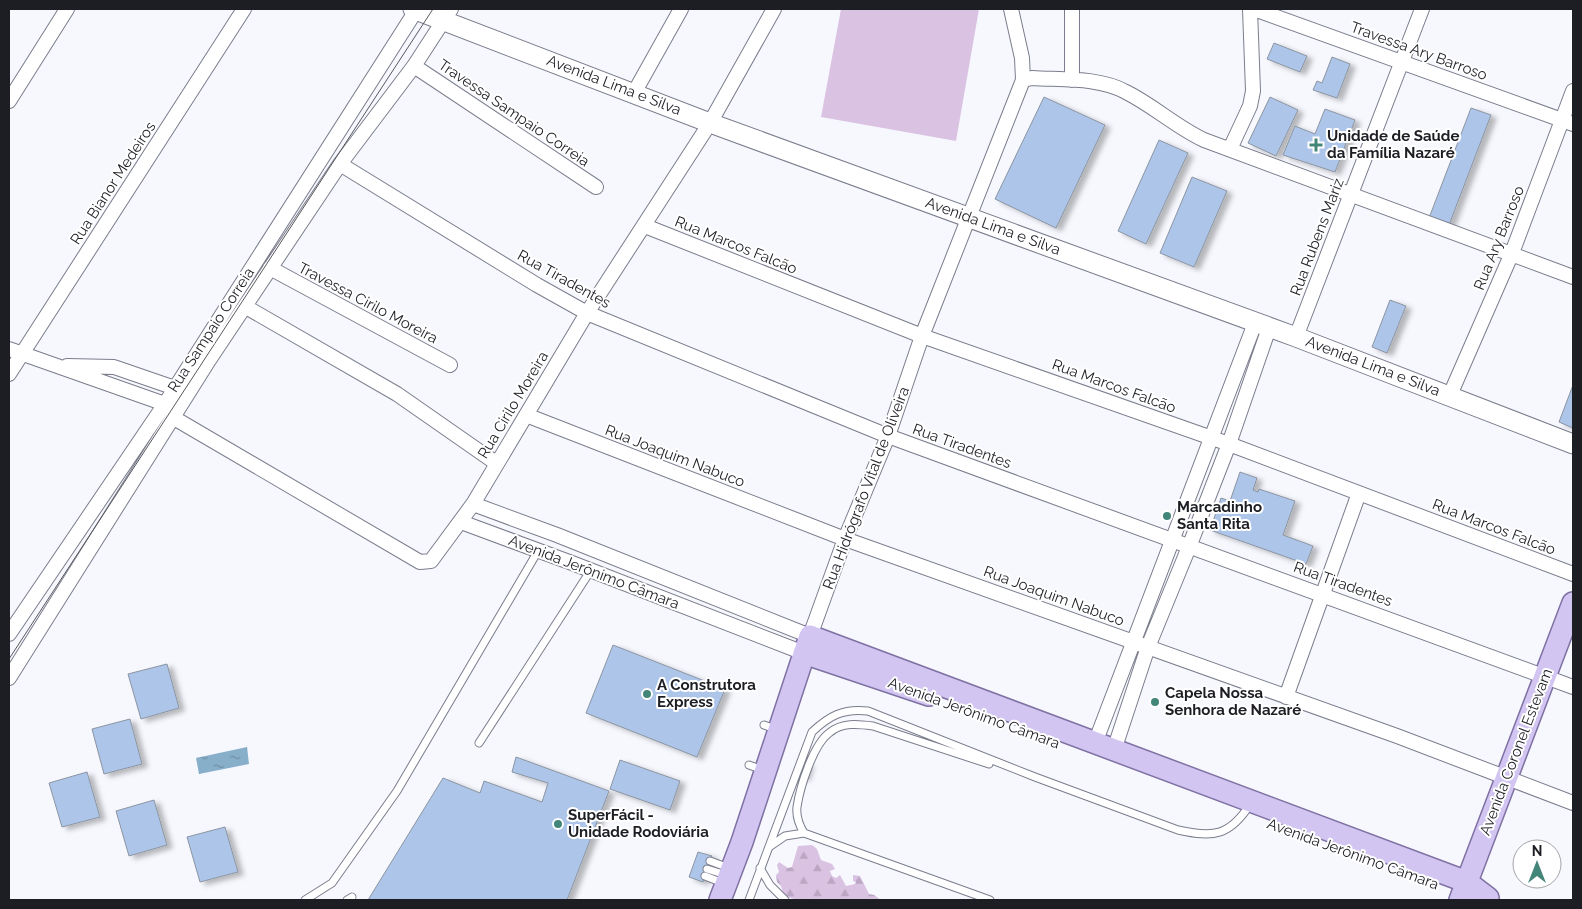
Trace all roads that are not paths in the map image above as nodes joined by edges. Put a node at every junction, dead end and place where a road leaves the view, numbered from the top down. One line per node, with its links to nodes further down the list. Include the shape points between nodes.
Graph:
1 (67, 9): 18 (street)
2 (244, 9): 36 (street, Rua Bianor Medeiros)
3 (415, 9): 11 (main road, Avenida Lima e Silva); 40 (street, Rua Sampaio Correia)
4 (681, 9): 17 (street)
5 (774, 9): 20 (street, Rua Cirilo Moreira)
6 (1011, 9): 14 (street, via 1022,58)
7 (1072, 9): 15 (street)
8 (1250, 9): 21 (street, via 1253,90 1250,106)
9 (1254, 9): 12 (street, Travessa Ary Barroso)
10 (1422, 9): 12 (street, Rua Rubens Mariz)
11 (448, 14): 13 (street, Rua Sampaio Correia); 17 (main road, Avenida Lima e Silva)
12 (1401, 62): 19 (street, Travessa Ary Barroso); 24 (street, Rua Rubens Mariz)
13 (414, 66): 22 (street, Rua Sampaio Correia); 23 (street, Travessa Sampaio Correia)
14 (1023, 80): 15 (street); 25 (street, Rua Hidrógrafo Vital de Oliveira)
15 (1072, 80): 21 (street, via 1125,91 1182,130)
16 (1573, 91): 19 (street, Rua Ary Barroso)
17 (634, 93): 20 (main road, Avenida Lima e Silva)
18 (9, 101)
19 (1568, 121): 27 (street, Rua Ary Barroso)
20 (710, 123): 25 (main road, Avenida Lima e Silva); 26 (street, Rua Cirilo Moreira)
21 (1230, 149): 24 (street)
22 (340, 164): 28 (street, Rua Sampaio Correia); 31 (street, Rua Tiradentes)
23 (596, 187)
24 (1351, 193): 27 (street); 34 (street, Rua Rubens Mariz)
25 (970, 218): 32 (main road, Avenida Lima e Silva); 33 (street, Rua Hidrógrafo Vital de Oliveira)
26 (645, 226): 31 (street, Rua Cirilo Moreira); 33 (street, Rua Marcos Falcão)
27 (1512, 253): 29 (street); 41 (street, Rua Ary Barroso)
28 (270, 268): 30 (street, Rua Sampaio Correia); 38 (street, Travessa Cirilo Moreira)
29 (1573, 276)
30 (246, 307): 44 (street, Rua Sampaio Correia); 49 (street, via 396,394)
31 (588, 313): 43 (street, Rua Cirilo Moreira); 45 (street, Rua Tiradentes)
32 (1262, 325): 34 (main road, Avenida Lima e Silva); 46 (street); 47 (street)
33 (922, 336): 45 (street, Rua Hidrógrafo Vital de Oliveira); 46 (street, Rua Marcos Falcão)
34 (1296, 337): 41 (main road, Avenida Lima e Silva)
35 (9, 349): 36 (street)
36 (23, 353): 37 (street); 39 (street, Rua Bianor Medeiros)
37 (60, 366): 40 (street, via 114,367); 42 (street)
38 (450, 366)
39 (9, 374)
40 (175, 388): 42 (street, Rua Sampaio Correia)
41 (1450, 395): 48 (main road, Avenida Lima e Silva)
42 (165, 404): 61 (street, Rua Sampaio Correia)
43 (526, 415): 49 (street, Rua Cirilo Moreira); 53 (street, Rua Joaquim Nabuco)
44 (174, 418): 52 (street, Rua Cirilo Moreira, via 422,563 431,561); 65 (street, Rua Sampaio Correia)
45 (888, 436): 53 (street, Rua Hidrógrafo Vital de Oliveira); 54 (street, Rua Tiradentes)
46 (1210, 438): 47 (street, Rua Marcos Falcão); 54 (street)
47 (1228, 444): 50 (street, Rua Marcos Falcão); 55 (street)
48 (1573, 444)
49 (496, 463): 51 (street, Rua Cirilo Moreira)
50 (1359, 493): 58 (street, Rua Marcos Falcão); 59 (street)
51 (474, 504): 52 (street, Rua Cirilo Moreira); 62 (street, Avenida Jerônimo Câmara, via 557,535)
52 (460, 522): 56 (street, Avenida Jerônimo Câmara)
53 (845, 539): 62 (street, Rua Hidrógrafo Vital de Oliveira); 63 (street, Rua Joaquim Nabuco)
54 (1172, 541): 55 (street, Rua Tiradentes); 63 (street)
55 (1189, 548): 59 (street, Rua Tiradentes); 63 (street)
56 (538, 551): 57 (street, Avenida Jerônimo Câmara); 84 (lane, via 396,791 332,883)
57 (591, 570): 62 (street, Avenida Jerônimo Câmara); 68 (lane, via 537,661)
58 (1573, 574)
59 (1323, 594): 64 (street, Rua Tiradentes); 67 (street)
60 (1573, 603): 64 (main road, Avenida Coronel Estevam)
61 (9, 634)
62 (807, 645): 69 (main road, Avenida Jerônimo Câmara); 73 (main road, Avenida Jerônimo Câmara, via 934,696); 81 (main road, Rua Hidrógrafo Vital de Oliveira, via 757,767)
63 (1141, 645): 67 (street, Rua Joaquim Nabuco); 69 (street); 69 (street)
64 (1545, 676): 66 (street, Rua Tiradentes); 70 (main road, Avenida Coronel Estevam)
65 (9, 678)
66 (1573, 687)
67 (1286, 697): 70 (street, Rua Joaquim Nabuco)
68 (479, 743)
69 (1105, 747): 73 (main road, Avenida Jerônimo Câmara)
70 (1506, 778): 72 (street, Rua Joaquim Nabuco); 82 (main road, Avenida Coronel Estevam)
71 (1091, 798): 73 (lane, via 1196,834 1218,835 1229,830); 74 (lane, via 891,731 855,723 829,732 817,745 797,808 799,825); 75 (lane, via 868,711 848,710 837,712 812,732)
72 (1573, 803)
73 (1248, 808): 82 (main road, Avenida Jerônimo Câmara)
74 (804, 833): 75 (lane, via 785,836); 76 (lane)
75 (768, 847): 79 (lane)
76 (874, 856): 78 (lane); 87 (lane)
77 (710, 861): 81 (lane)
78 (870, 864)
79 (760, 868): 85 (lane); 86 (lane)
80 (706, 872): 81 (lane)
81 (726, 882)
82 (1463, 892): 83 (main road, Avenida Jerônimo Câmara)
83 (1492, 899)
84 (305, 900)
85 (749, 900)
86 (785, 900)
87 (990, 900)

